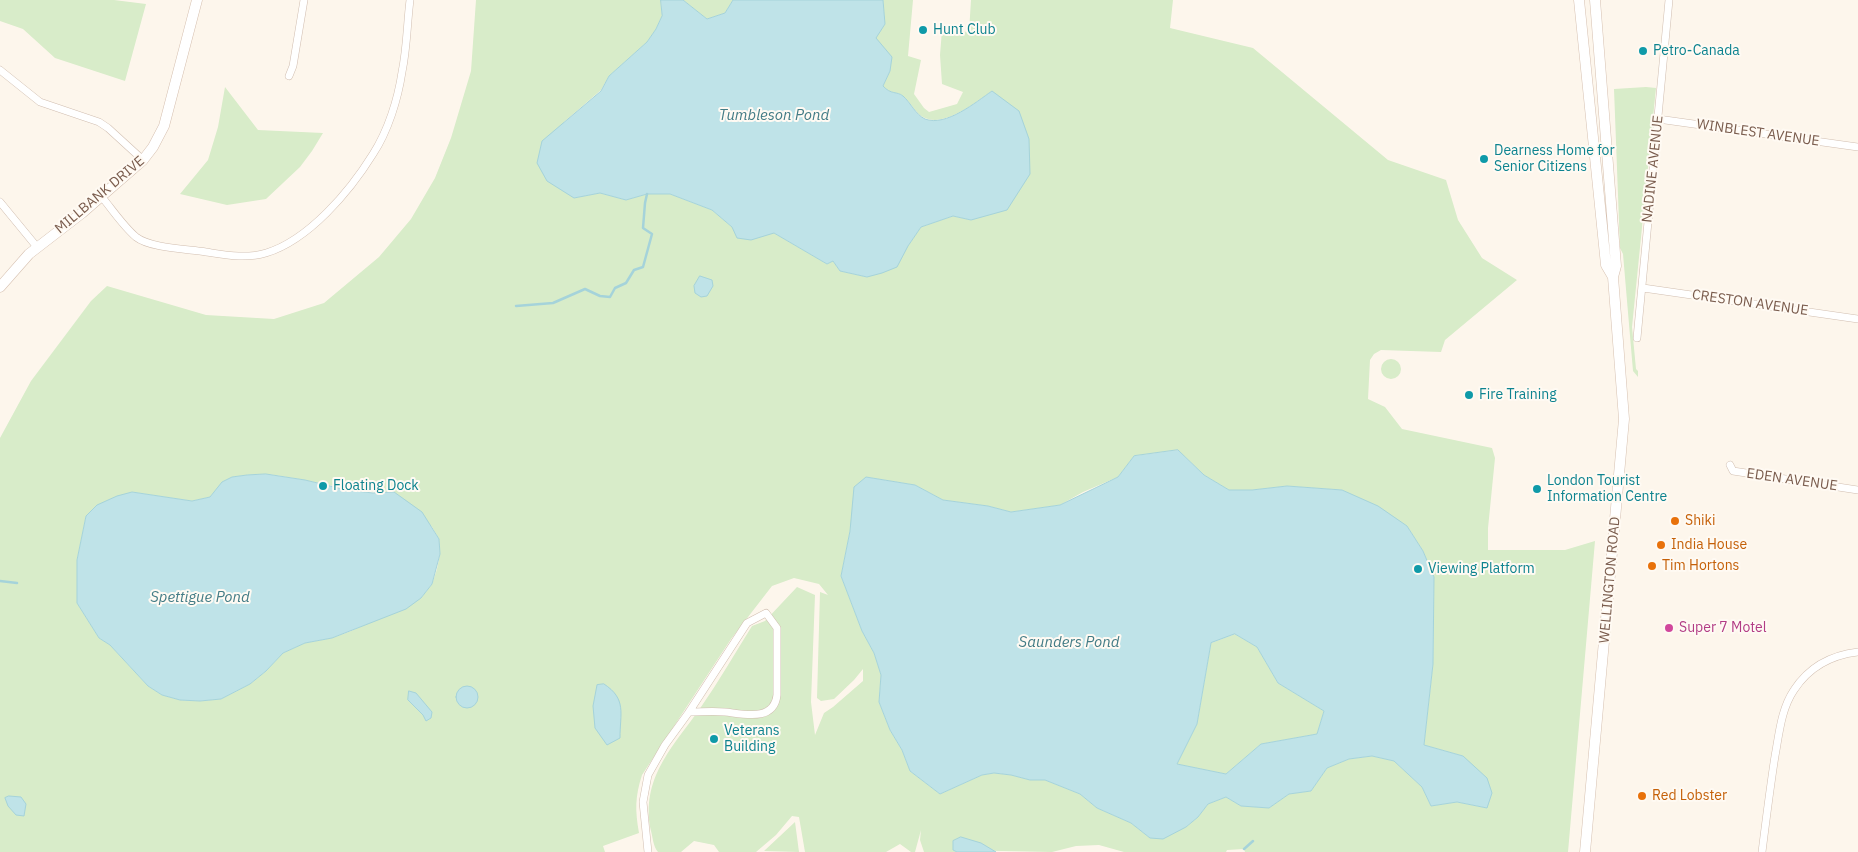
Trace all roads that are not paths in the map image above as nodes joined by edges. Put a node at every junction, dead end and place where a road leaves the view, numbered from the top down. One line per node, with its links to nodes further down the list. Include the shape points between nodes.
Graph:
1 (197, 0): 11 (main road, MILLBANK DRIVE, via 164,126)
2 (304, 0): 8 (street)
3 (410, 0): 12 (street, via 402,72 393,107 374,153 347,191 317,222 292,241 267,253 249,256 154,244 137,238)
4 (1579, 0): 15 (main road, WELLINGTON ROAD, via 1606,266)
5 (1595, 0): 15 (main road, WELLINGTON ROAD, via 1616,266)
6 (1670, 0): 9 (street, NADINE AVENUE)
7 (0, 70): 11 (street, via 40,102 108,128)
8 (289, 76)
9 (1658, 119): 10 (street, WINBLEST AVENUE); 17 (street, NADINE AVENUE)
10 (1858, 147)
11 (143, 160): 12 (main road, MILLBANK DRIVE)
12 (101, 196): 14 (main road, MILLBANK DRIVE)
13 (0, 202): 14 (street)
14 (37, 247): 16 (main road, MILLBANK DRIVE)
15 (1613, 277): 25 (main road, WELLINGTON ROAD, via 1624,419)
16 (0, 287)
17 (1643, 288): 18 (street, CRESTON AVENUE); 19 (street, NADINE AVENUE)
18 (1858, 319)
19 (1637, 338)
20 (1730, 465): 21 (street, EDEN AVENUE, via 1733,471)
21 (1858, 490)
22 (1858, 652): 26 (street, via 1826,660 1792,692 1781,722)
23 (689, 712): 23 (street, via 747,623 766,613 777,628 777,695 774,706 757,715); 24 (street, via 648,775 643,802)
24 (648, 852)
25 (1585, 852)
26 (1762, 852)

